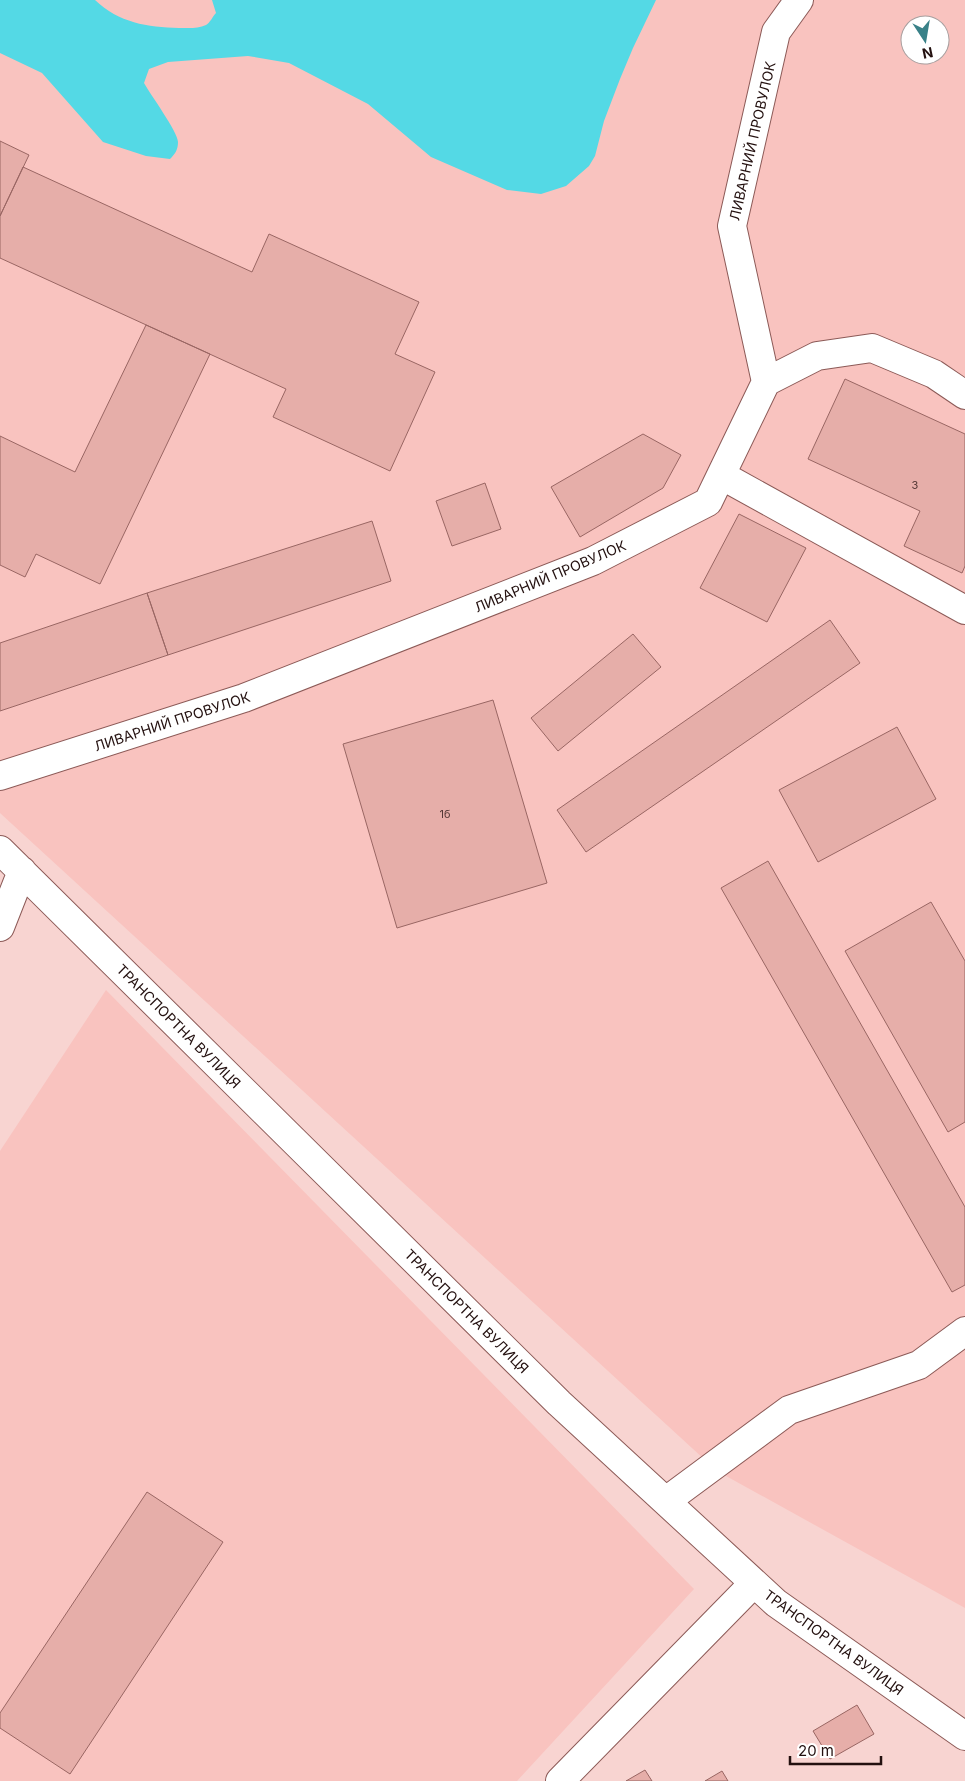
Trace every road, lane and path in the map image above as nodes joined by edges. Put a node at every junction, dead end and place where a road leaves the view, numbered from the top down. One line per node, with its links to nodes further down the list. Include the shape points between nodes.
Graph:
1 (799, 0): 2 (street, ЛИВАРНИЙ ПРОВУЛОК, via 776,32 732,226)
2 (766, 382): 3 (street, via 817,356 872,348 934,374); 4 (street, ЛИВАРНИЙ ПРОВУЛОК)
3 (965, 395)
4 (721, 475): 5 (street); 6 (street, ЛИВАРНИЙ ПРОВУЛОК, via 708,502 593,561 244,698)
5 (965, 610)
6 (0, 776)
7 (0, 850): 8 (street, ТРАНСПОРТНА ВУЛИЦЯ)
8 (22, 871): 9 (street); 11 (street, ТРАНСПОРТНА ВУЛИЦЯ, via 559,1402)
9 (0, 927)
10 (965, 1331): 11 (street, via 919,1365 789,1410)
11 (666, 1501): 12 (street, ТРАНСПОРТНА ВУЛИЦЯ)
12 (754, 1583): 13 (street, ТРАНСПОРТНА ВУЛИЦЯ, via 776,1603); 14 (street)
13 (965, 1736)
14 (560, 1781)

